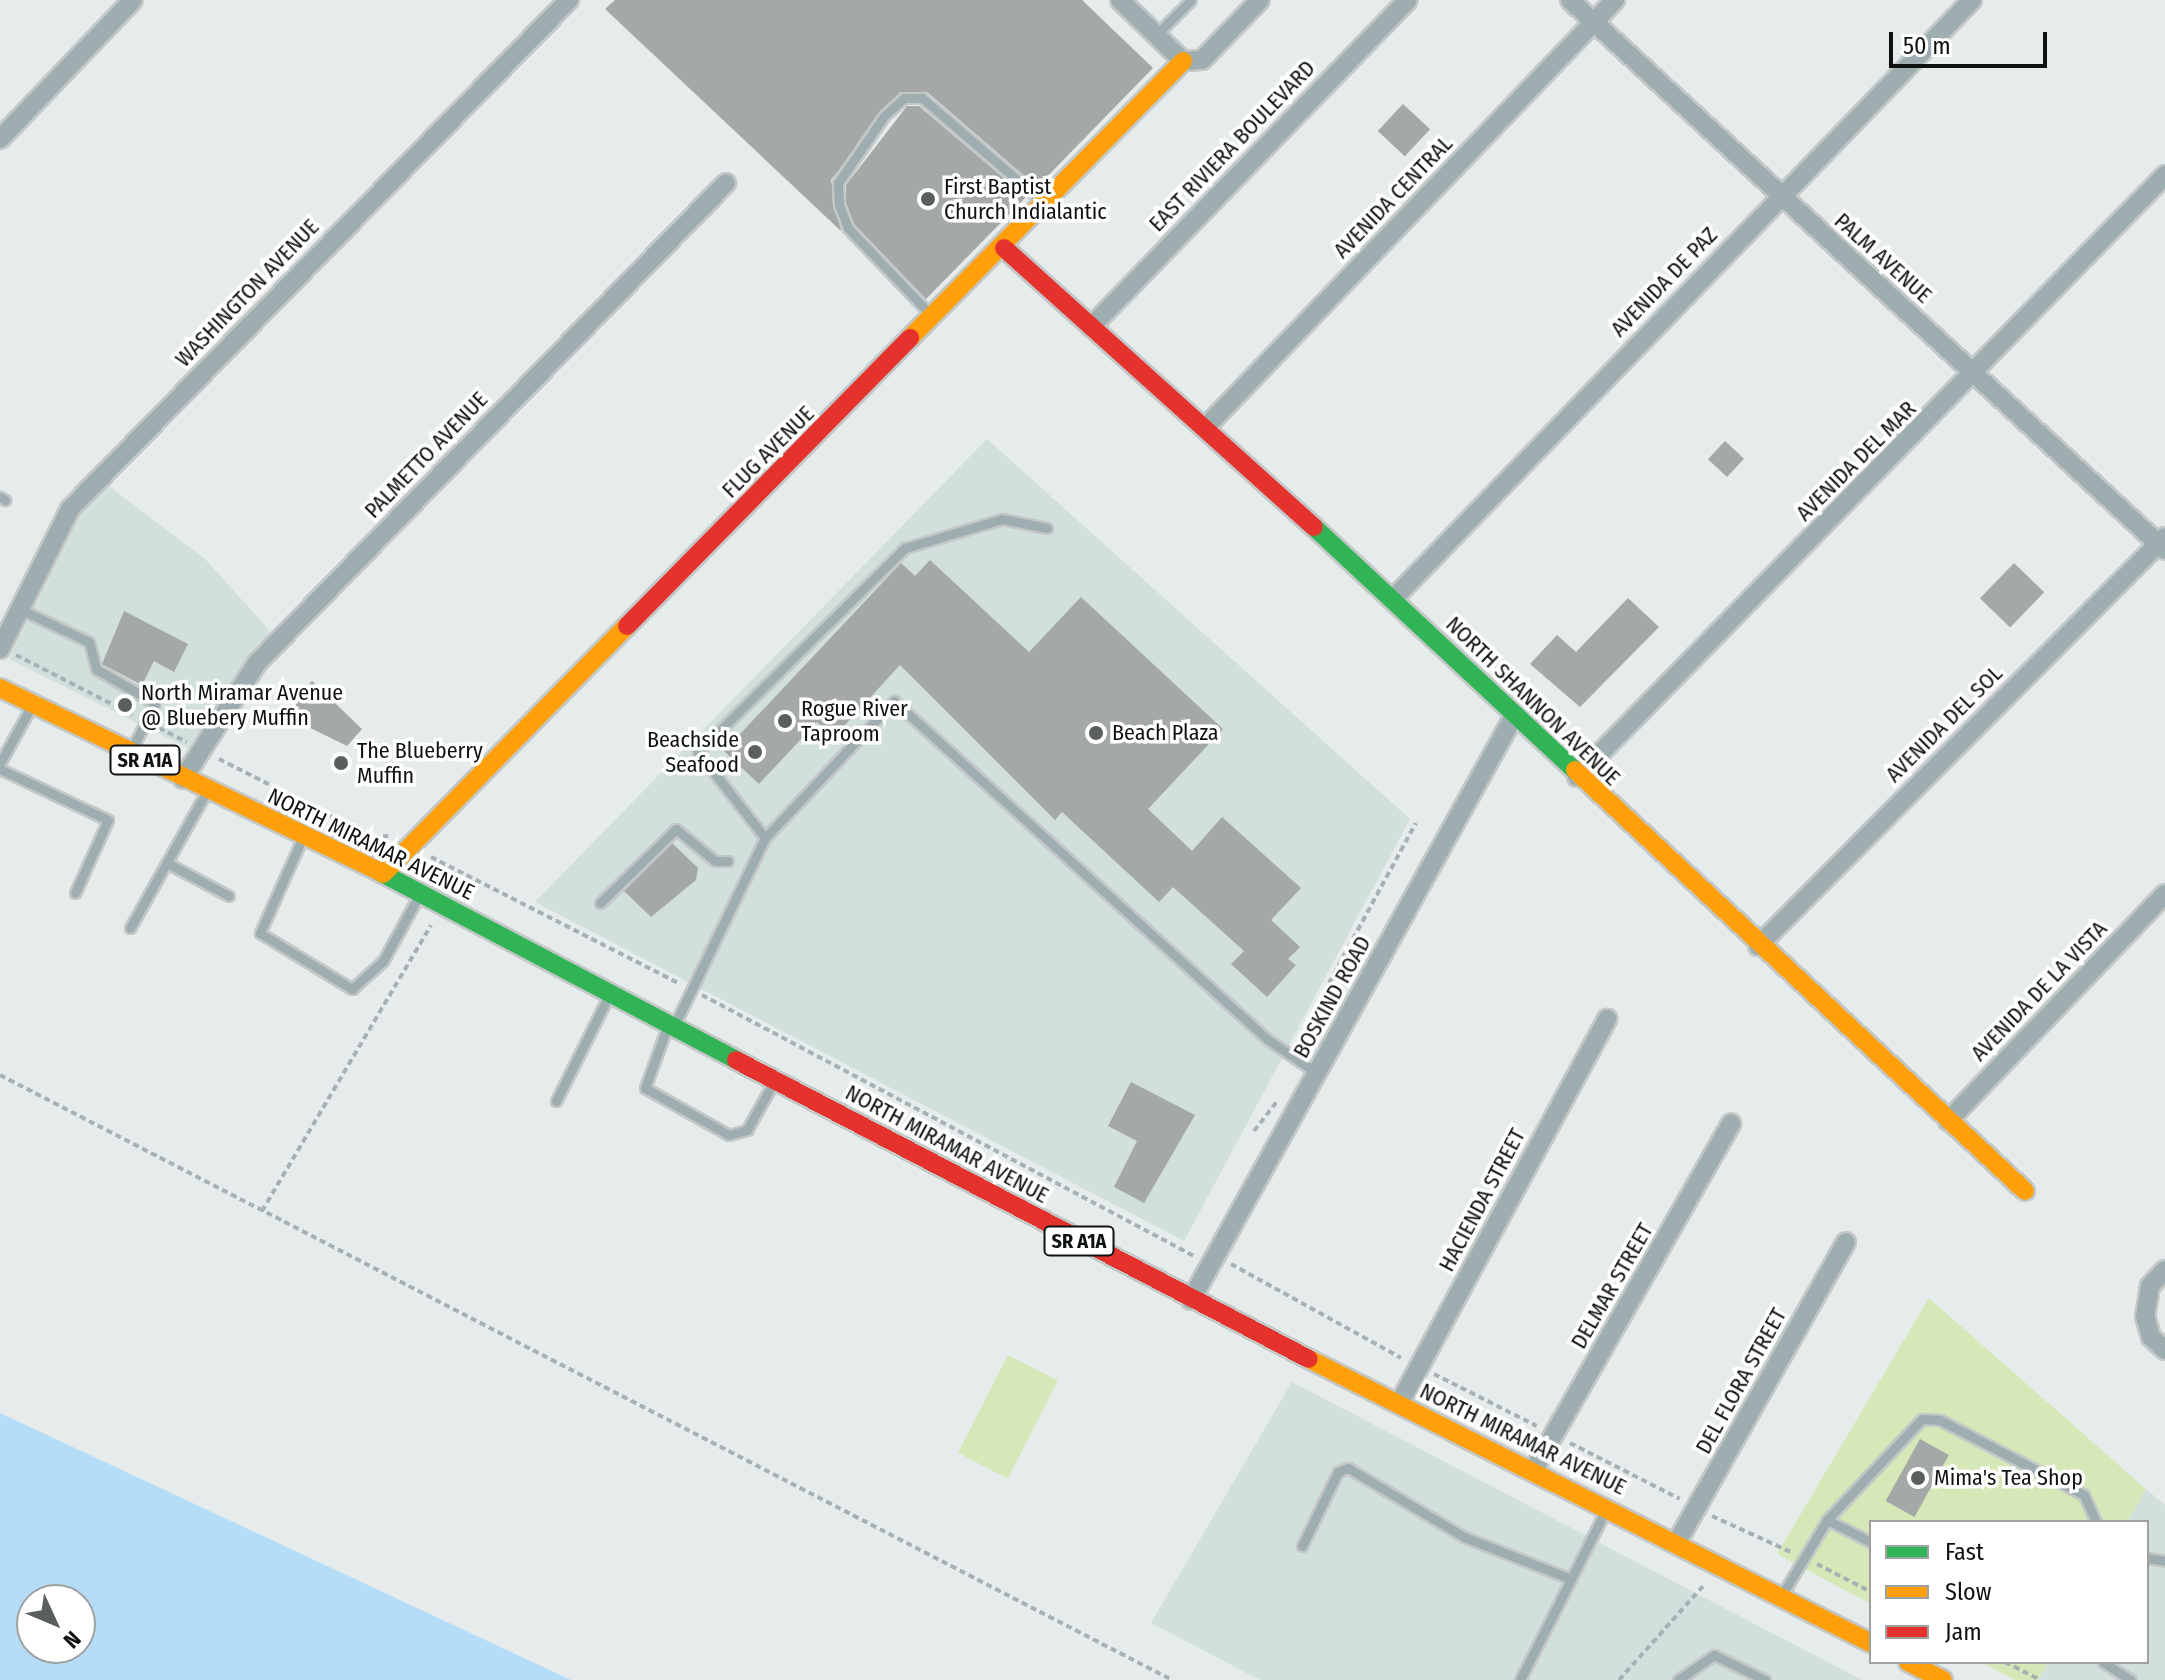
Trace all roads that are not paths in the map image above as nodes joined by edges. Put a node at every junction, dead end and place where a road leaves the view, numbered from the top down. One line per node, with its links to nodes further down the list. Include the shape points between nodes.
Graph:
1 (133, 0): 13 (street)
2 (569, 0): 26 (street, WASHINGTON AVENUE, via 70,509)
3 (1120, 0): 11 (street)
4 (1191, 0): 11 (lane)
5 (1260, 0): 12 (street, via 1202,60)
6 (1408, 0): 20 (street, EAST RIVIERA BOULEVARD)
7 (1570, 0): 10 (street, PALM AVENUE)
8 (1615, 0): 10 (street, AVENIDA CENTRAL)
9 (1972, 0): 16 (street, AVENIDA DE PAZ)
10 (1594, 22): 16 (street, PALM AVENUE); 22 (street, AVENIDA CENTRAL)
11 (1156, 35): 12 (street)
12 (1183, 61): 17 (street, FLUG AVENUE)
13 (0, 139)
14 (2165, 175): 21 (street, AVENIDA DEL MAR)
15 (726, 183): 34 (street, PALMETTO AVENUE, via 257,663)
16 (1778, 197): 21 (street, PALM AVENUE); 25 (street, AVENIDA DE PAZ)
17 (1046, 204): 18 (street, FLUG AVENUE); 19 (lane, via 922,98 904,98 884,116 838,183 839,205 848,228)
18 (1004, 248): 19 (street, FLUG AVENUE); 20 (street, NORTH SHANNON AVENUE)
19 (934, 319): 40 (street, FLUG AVENUE)
20 (1091, 327): 22 (street, NORTH SHANNON AVENUE)
21 (1976, 374): 24 (street, PALM AVENUE); 33 (street, AVENIDA DEL MAR)
22 (1205, 428): 25 (street, NORTH SHANNON AVENUE)
23 (1047, 528): 37 (lane, via 1002,519 905,548 698,752)
24 (2163, 543): 47 (street, AVENIDA DEL SOL)
25 (1393, 599): 30 (street, NORTH SHANNON AVENUE)
26 (20, 609): 27 (street, WASHINGTON AVENUE); 31 (lane, via 89,642 96,669 155,703)
27 (0, 648)
28 (0, 688): 29 (street, NORTH MIRAMAR AVENUE / SR A1A)
29 (33, 704): 31 (street, NORTH MIRAMAR AVENUE / SR A1A); 32 (lane)
30 (1514, 716): 33 (street, NORTH SHANNON AVENUE); 51 (street, BOSKIND ROAD)
31 (130, 752): 34 (street, NORTH MIRAMAR AVENUE / SR A1A)
32 (0, 766): 41 (lane, via 108,820)
33 (1577, 777): 47 (street, NORTH SHANNON AVENUE)
34 (183, 779): 35 (street, NORTH MIRAMAR AVENUE / SR A1A)
35 (208, 791): 36 (street, NORTH MIRAMAR AVENUE / SR A1A); 39 (lane)
36 (303, 836): 40 (street, NORTH MIRAMAR AVENUE / SR A1A); 42 (lane, via 260,933 352,989 383,961)
37 (765, 838): 50 (lane); 51 (lane, via 894,701)
38 (728, 861): 45 (lane, via 715,861 676,829)
39 (167, 863): 44 (lane); 46 (lane)
40 (383, 874): 42 (street, NORTH MIRAMAR AVENUE / SR A1A)
41 (75, 893)
42 (420, 893): 48 (street, NORTH MIRAMAR AVENUE / SR A1A)
43 (2165, 894): 54 (street, AVENIDA DE LA VISTA)
44 (229, 896)
45 (600, 903)
46 (130, 928)
47 (1758, 946): 54 (street, NORTH SHANNON AVENUE)
48 (610, 994): 50 (street, NORTH MIRAMAR AVENUE / SR A1A); 53 (lane)
49 (1607, 1019): 61 (street, HACIENDA STREET)
50 (671, 1026): 52 (street, NORTH MIRAMAR AVENUE / SR A1A); 52 (lane, via 643,1080 651,1095 740,1135)
51 (1311, 1069): 59 (street, BOSKIND ROAD)
52 (774, 1080): 59 (street, NORTH MIRAMAR AVENUE / SR A1A)
53 (556, 1101)
54 (1948, 1121): 56 (street, NORTH SHANNON AVENUE)
55 (1731, 1124): 62 (street, DELMAR STREET)
56 (2025, 1191)
57 (1846, 1242): 67 (street, DEL FLORA STREET)
58 (2165, 1270): 60 (street, via 2150,1286 2145,1316 2151,1337)
59 (1191, 1300): 61 (street, NORTH MIRAMAR AVENUE / SR A1A)
60 (2165, 1350)
61 (1399, 1404): 62 (street, NORTH MIRAMAR AVENUE / SR A1A)
62 (1533, 1471): 63 (street, NORTH MIRAMAR AVENUE / SR A1A)
63 (1607, 1508): 67 (street, NORTH MIRAMAR AVENUE / SR A1A); 69 (lane)
64 (1827, 1520): 65 (lane, via 1922,1419 1940,1420 2084,1495); 66 (lane); 70 (lane)
65 (2095, 1520)
66 (1869, 1541)
67 (1677, 1542): 70 (street, NORTH MIRAMAR AVENUE / SR A1A)
68 (1302, 1546): 69 (lane, via 1338,1472 1348,1468 1464,1537)
69 (1571, 1579): 74 (lane)
70 (1782, 1597): 71 (street, NORTH MIRAMAR AVENUE / SR A1A)
71 (1869, 1642)
72 (1913, 1664): 77 (street)
73 (2106, 1664): 78 (lane)
74 (1520, 1680)
75 (1678, 1680): 76 (lane, via 1714,1655)
76 (1765, 1680)
77 (1943, 1680)
78 (2131, 1680)

